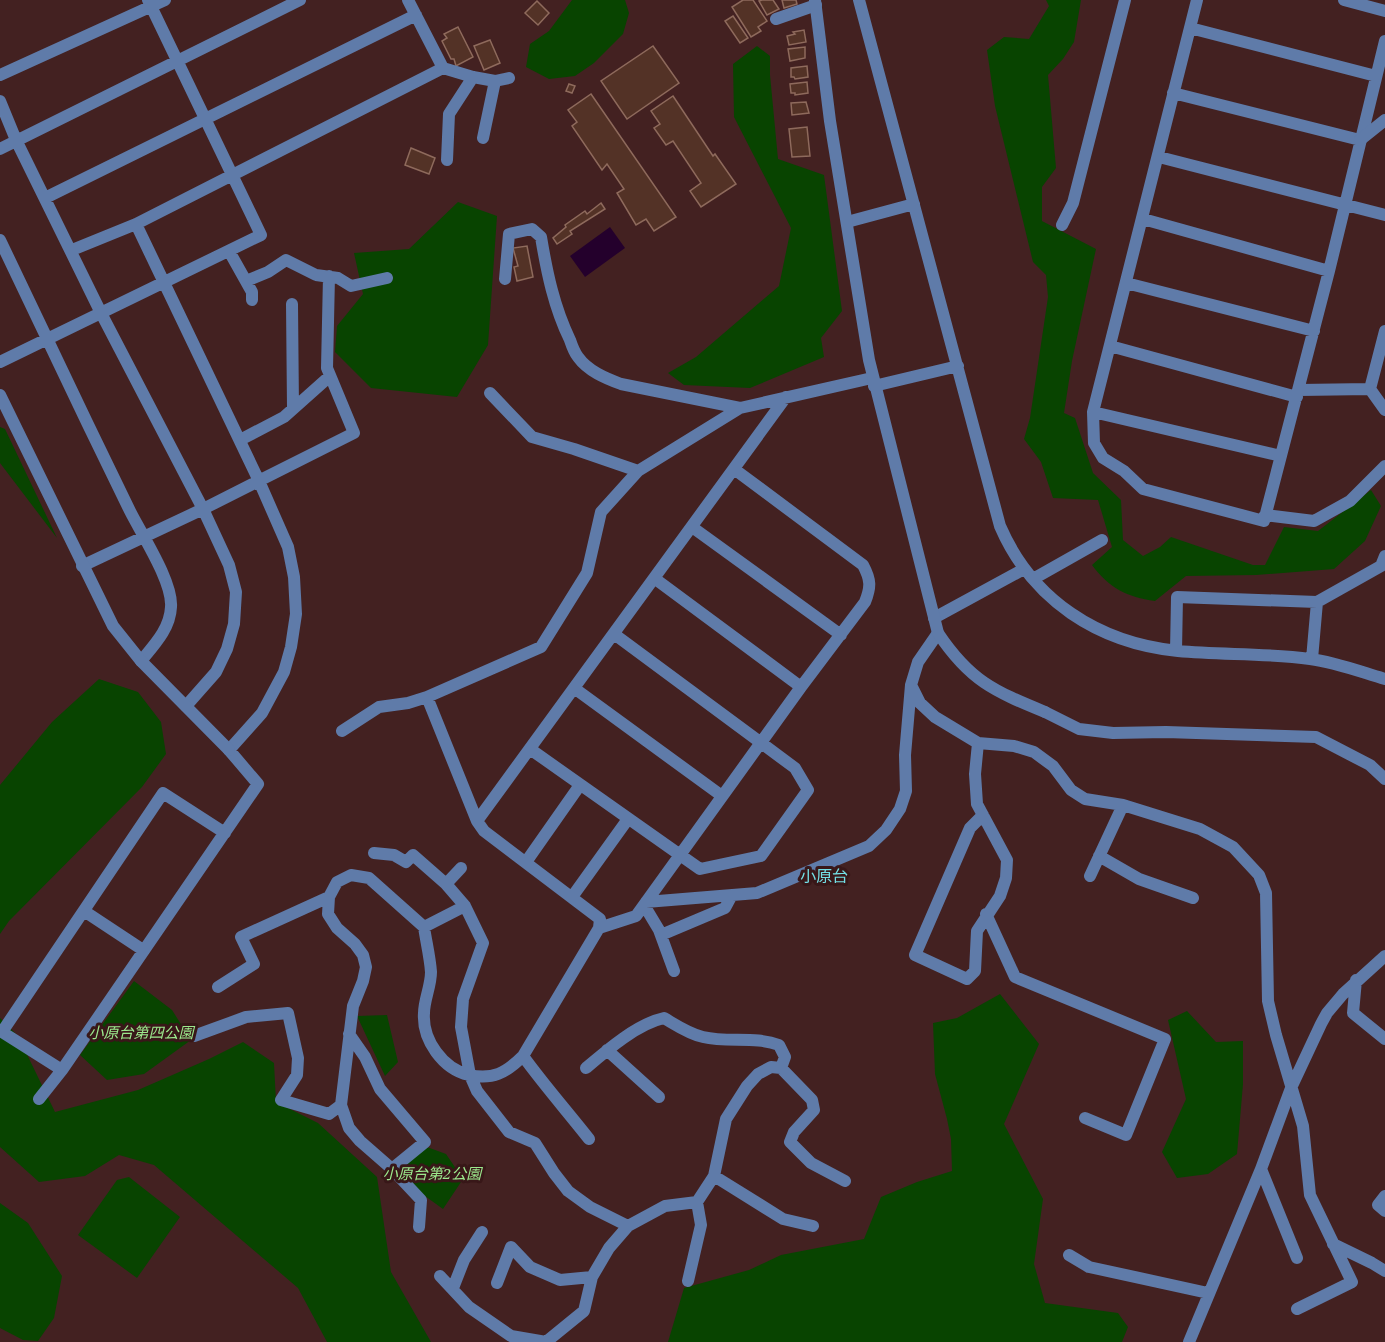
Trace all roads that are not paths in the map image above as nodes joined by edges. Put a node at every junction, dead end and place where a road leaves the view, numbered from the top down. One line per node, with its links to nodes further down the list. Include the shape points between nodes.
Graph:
1 (165, 0): 9 (street)
2 (300, 0): 10 (street)
3 (408, 0): 12 (street)
4 (860, 0): 35 (street)
5 (1125, 0): 41 (street, via 1073,203)
6 (1197, 0): 14 (street)
7 (1347, 0): 11 (street)
8 (816, 2): 13 (street); 39 (street)
9 (150, 3): 16 (street); 18 (street)
10 (282, 4): 16 (street)
11 (1385, 11)
12 (416, 15): 17 (street); 25 (street)
13 (776, 19)
14 (1190, 28): 19 (street); 23 (street)
15 (1385, 41): 19 (street)
16 (178, 62): 25 (street); 28 (street)
17 (443, 68): 20 (street); 33 (street)
18 (0, 75)
19 (1376, 76): 29 (street)
20 (473, 77): 22 (street); 32 (street, via 449,114)
21 (509, 78): 22 (street)
22 (495, 81): 27 (street)
23 (1173, 93): 29 (street); 31 (street)
24 (0, 101): 28 (street)
25 (206, 120): 33 (street); 34 (street)
26 (1385, 120): 29 (street)
27 (483, 138)
28 (16, 140): 30 (street); 34 (street)
29 (1360, 140): 36 (street)
30 (0, 149)
31 (1159, 157): 36 (street); 38 (street)
32 (447, 160)
33 (233, 176): 40 (street); 44 (street, via 261,235)
34 (45, 198): 43 (street)
35 (914, 204): 39 (street); 60 (street)
36 (1345, 205): 37 (street); 45 (street)
37 (1385, 215)
38 (1143, 219): 45 (street); 51 (street)
39 (847, 222): 62 (street)
40 (136, 224): 43 (street); 50 (street)
41 (1062, 225)
42 (0, 240): 57 (street)
43 (72, 250): 54 (street)
44 (229, 251): 49 (street); 50 (street)
45 (1329, 271): 55 (street)
46 (329, 276): 47 (street, via 351,286); 49 (street, via 316,275 286,260); 61 (street)
47 (387, 278)
48 (505, 279): 68 (street, via 509,234 532,229 541,237 549,283 564,327 586,365 621,384)
49 (246, 281): 52 (street)
50 (165, 283): 54 (street); 73 (street)
51 (1126, 283): 55 (street); 58 (street)
52 (252, 300)
53 (292, 304): 69 (street)
54 (101, 313): 57 (street); 79 (street)
55 (1314, 331): 65 (street)
56 (1385, 331): 63 (street)
57 (47, 339): 59 (street); 82 (street)
58 (1110, 346): 65 (street); 72 (street)
59 (0, 362)
60 (958, 366): 62 (street); 86 (street, via 1000,526)
61 (330, 376): 69 (street); 78 (street, via 354,433)
62 (873, 382): 67 (street); 90 (street)
63 (1370, 389): 65 (street); 70 (street)
64 (490, 393): 77 (street, via 532,437)
65 (1298, 393): 74 (street)
66 (0, 395): 71 (street)
67 (786, 397): 68 (street); 76 (street)
68 (740, 408): 77 (street)
69 (293, 409): 73 (street)
70 (1385, 410)
71 (4, 412): 85 (street)
72 (1093, 412): 74 (street); 80 (street, via 1094,443 1103,459 1143,489 1264,521)
73 (240, 440): 78 (street)
74 (1281, 456): 80 (street)
75 (1385, 466): 80 (street, via 1350,501 1314,521)
76 (734, 469): 81 (street); 93 (street, via 863,565 871,588)
77 (638, 471): 101 (street, via 601,512 587,573 541,647)
78 (259, 481): 79 (street); 107 (street, via 288,547 296,614 291,647 274,693)
79 (203, 509): 82 (street); 102 (street, via 229,565 236,592 234,624 216,672)
80 (1265, 515)
81 (692, 527): 87 (street); 93 (street)
82 (143, 537): 85 (street); 96 (street, via 169,586 171,606 160,638)
83 (1102, 540): 88 (street)
84 (1385, 556): 89 (street, via 1381,566)
85 (82, 566): 96 (street, via 113,626)
86 (1024, 569): 88 (street); 90 (street)
87 (654, 578): 92 (street); 99 (street)
88 (1033, 579): 94 (street, via 1081,621 1138,645)
89 (1317, 602): 94 (street, via 1177,597); 95 (street)
90 (934, 618): 91 (street)
91 (938, 633): 98 (street, via 918,662); 108 (street, via 978,680 1078,729 1316,737 1370,765)
92 (614, 634): 100 (street); 104 (street)
93 (841, 635): 99 (street)
94 (1176, 651): 95 (street)
95 (1312, 659): 97 (street)
96 (141, 661): 102 (street)
97 (1385, 679)
98 (911, 685): 105 (street, via 934,717); 123 (street, via 904,755 906,791 886,830 869,846 844,858 757,893)
99 (801, 687): 104 (street)
100 (574, 688): 106 (street); 110 (street)
101 (428, 697): 103 (street, via 379,707); 114 (street)
102 (186, 706): 107 (street)
103 (342, 731)
104 (760, 743): 110 (street); 117 (street, via 795,768 808,790 801,800 761,856 700,869)
105 (978, 743): 111 (street, via 1034,752 1085,799); 112 (street, via 977,804)
106 (530, 749): 109 (street); 114 (street)
107 (229, 750): 115 (street, via 258,784)
108 (1385, 779)
109 (580, 785): 113 (street); 119 (street)
110 (722, 796): 117 (street)
111 (1123, 805): 118 (street); 148 (street, via 1200,829 1233,847 1259,875 1266,893 1268,1001)
112 (983, 815): 130 (street, via 1007,860 1006,878); 130 (street, via 970,828 915,955 967,979 975,971 976,931)
113 (627, 819): 117 (street); 125 (street)
114 (477, 822): 119 (street)
115 (225, 833): 129 (street, via 163,793); 134 (street)
116 (374, 853): 122 (street, via 394,855 406,862 412,855)
117 (680, 856): 127 (street)
118 (1099, 856): 121 (street); 126 (street, via 1139,879)
119 (526, 862): 125 (street)
120 (461, 868): 122 (street)
121 (1090, 876)
122 (446, 884): 128 (street)
123 (732, 895): 127 (street); 133 (street, via 725,908)
124 (329, 897): 131 (street, via 337,882 351,875 369,878); 138 (street, via 241,937 254,964); 139 (street, via 328,914 363,955 366,967 353,1006)
125 (572, 897): 132 (street, via 600,919)
126 (1193, 898)
127 (645, 904): 132 (street, via 636,916); 133 (street)
128 (465, 906): 131 (street); 147 (street, via 483,943 463,999 461,1027)
129 (84, 911): 134 (street); 146 (street, via 2,1032)
130 (986, 914): 152 (street, via 1015,977 1165,1039 1125,1135)
131 (424, 927): 147 (street, via 431,974 423,1026 432,1047 446,1064)
132 (599, 928): 143 (street)
133 (661, 935): 136 (street)
134 (143, 950): 146 (street)
135 (1385, 956): 137 (street)
136 (674, 971)
137 (1356, 980): 141 (street, via 1353,1014); 148 (street, via 1327,1013)
138 (218, 987)
139 (349, 1034): 151 (street); 154 (street, via 381,1089 425,1142)
140 (194, 1036): 151 (street, via 246,1017 288,1013 298,1058 297,1075 281,1100 329,1114)
141 (1385, 1039)
142 (607, 1050): 144 (street); 145 (street, via 653,1020 664,1018 706,1038 766,1040 779,1045 785,1057); 149 (street)
143 (523, 1056): 147 (street, via 510,1069 488,1078); 153 (street)
144 (586, 1068)
145 (781, 1068): 156 (street, via 771,1067 758,1074 726,1119); 157 (street, via 812,1100 814,1110 790,1142 811,1163)
146 (62, 1070): 150 (street)
147 (470, 1075): 161 (street, via 477,1091 510,1132 535,1143 568,1191)
148 (1291, 1088): 155 (street); 165 (street, via 1303,1126 1310,1195)
149 (659, 1097)
150 (39, 1099)
151 (341, 1105): 154 (street, via 349,1128)
152 (1084, 1118)
153 (589, 1139)
154 (392, 1169): 163 (street, via 421,1200)
155 (1261, 1169): 167 (street); 174 (street)
156 (714, 1176): 159 (street); 162 (street, via 783,1219)
157 (845, 1181)
158 (1385, 1196): 160 (street, via 1378,1205)
159 (697, 1202): 161 (street, via 665,1206); 171 (street, via 701,1225)
160 (1385, 1211)
161 (628, 1226): 170 (street)
162 (813, 1226)
163 (419, 1227)
164 (482, 1232): 173 (street, via 464,1260)
165 (1333, 1244): 168 (street); 175 (street, via 1352,1282)
166 (1069, 1255): 174 (street, via 1089,1267)
167 (1297, 1258)
168 (1385, 1271)
169 (440, 1276): 173 (street)
170 (592, 1277): 172 (street, via 560,1280 530,1267 512,1247); 173 (street, via 584,1311 546,1342 511,1336 469,1306)
171 (688, 1281)
172 (497, 1283)
173 (453, 1288)
174 (1208, 1293): 176 (street)
175 (1297, 1309)
176 (1189, 1342)

